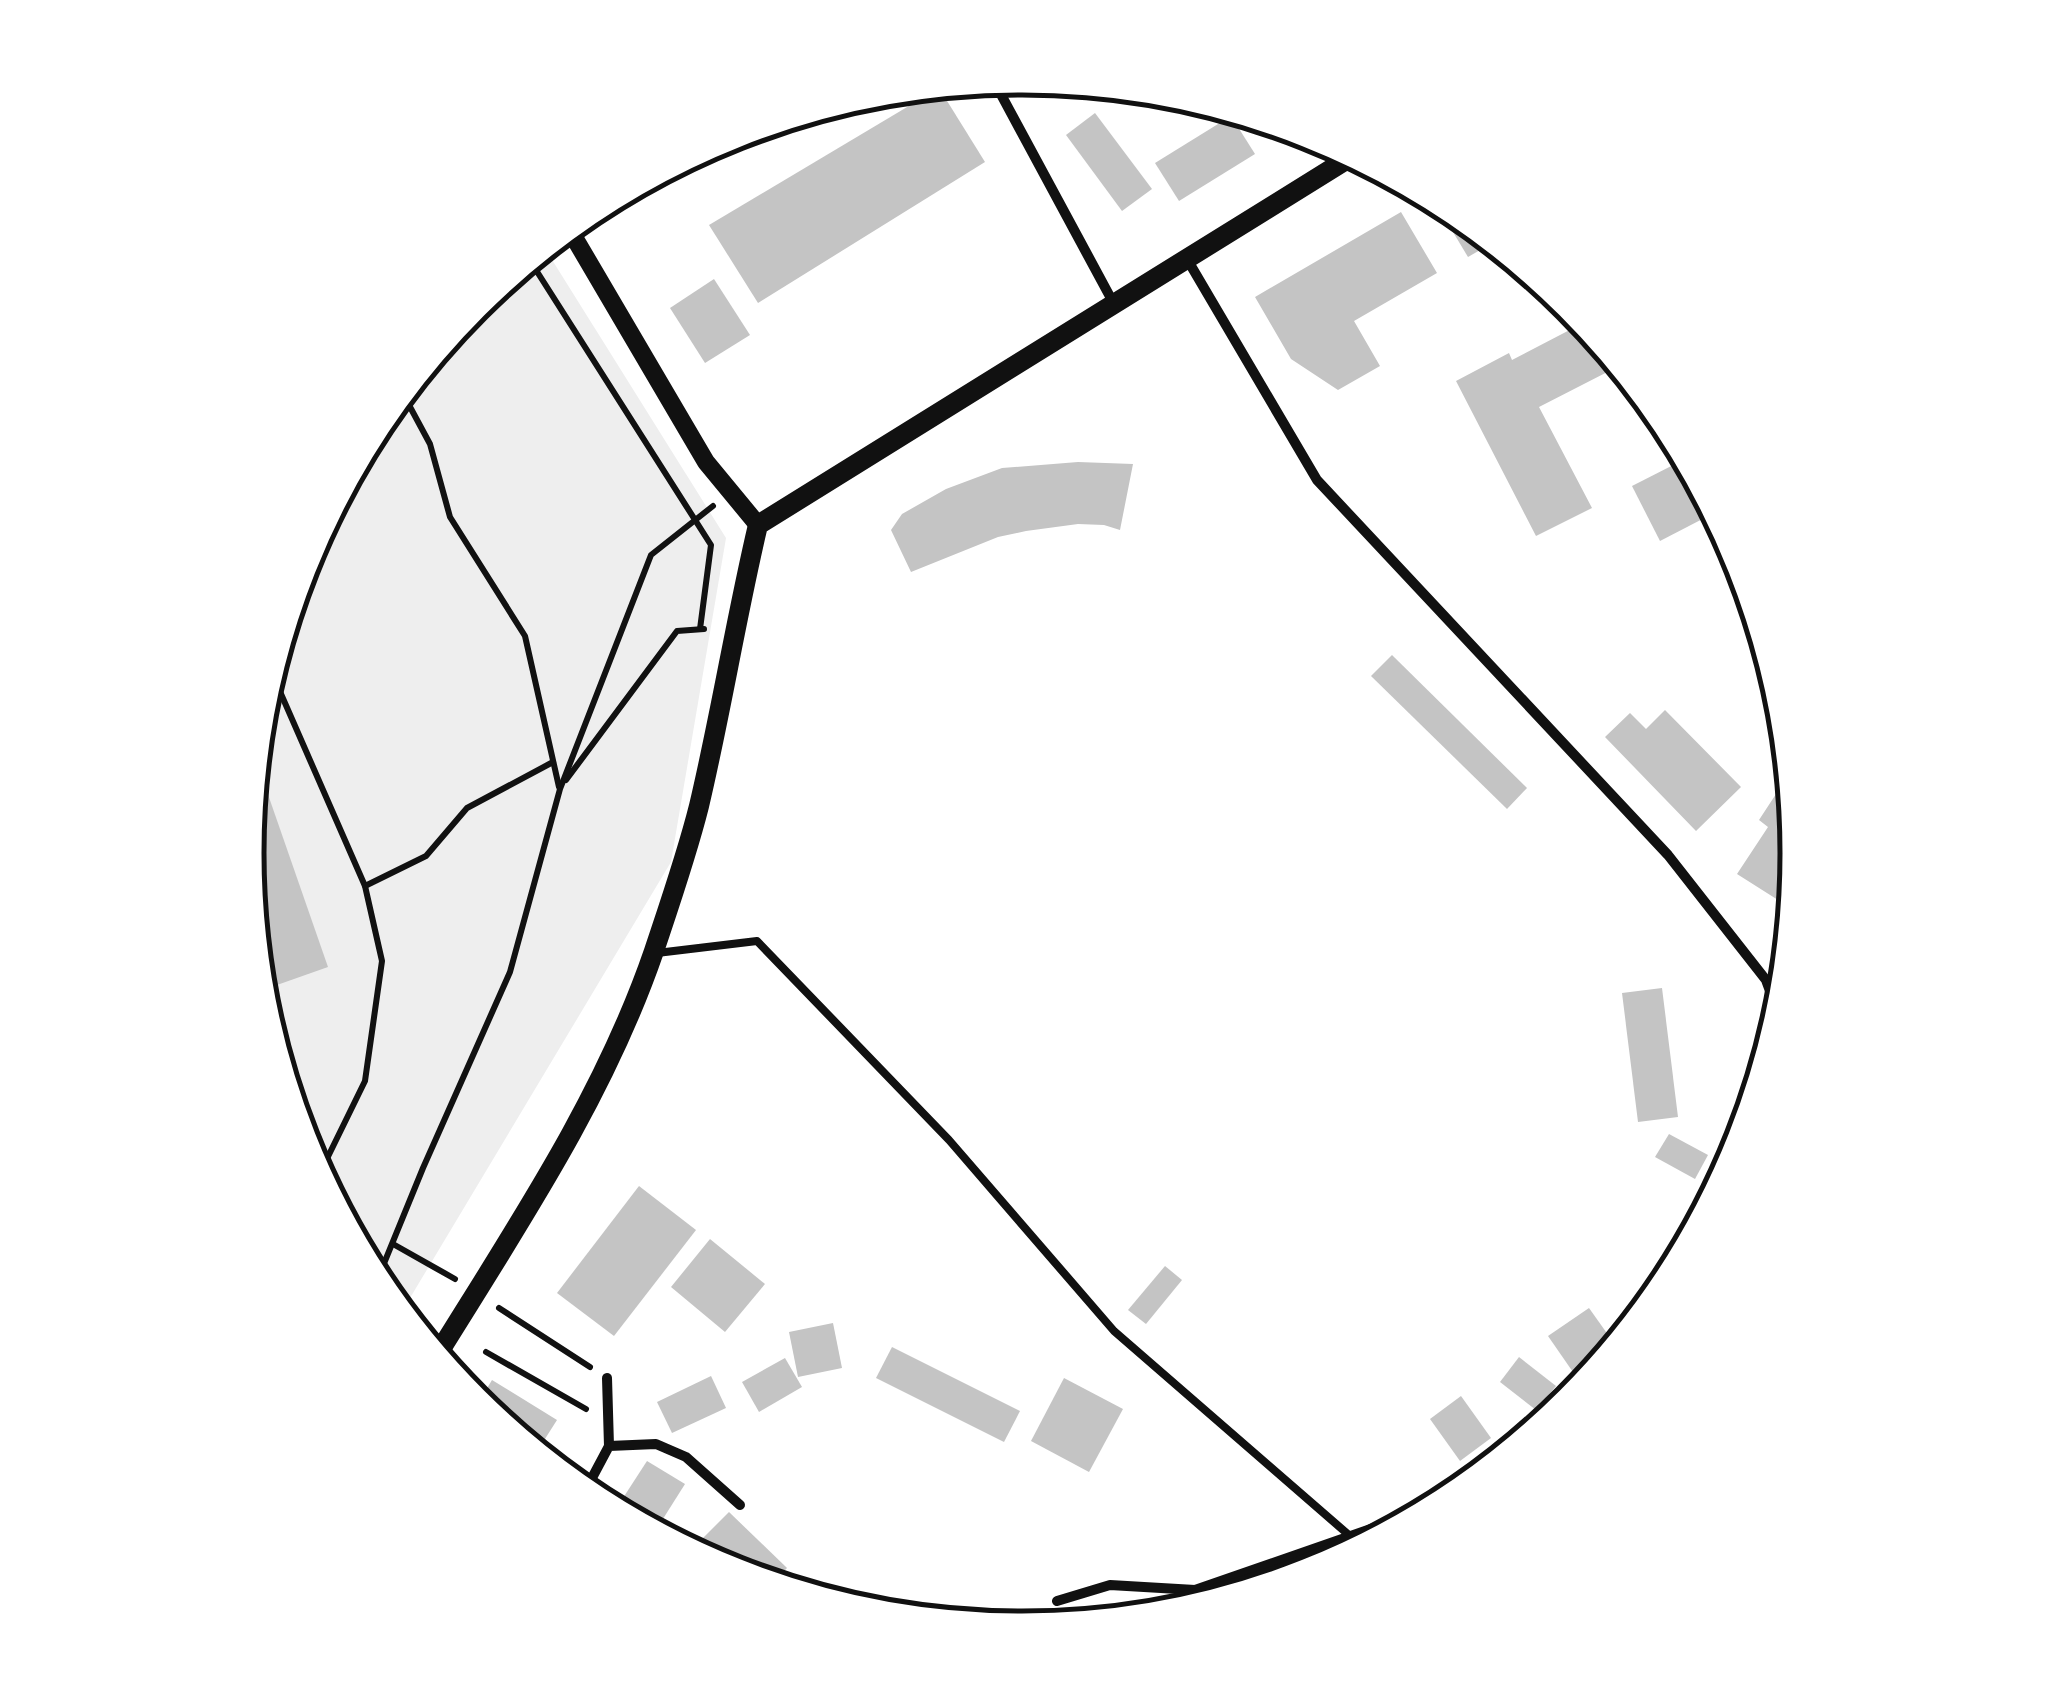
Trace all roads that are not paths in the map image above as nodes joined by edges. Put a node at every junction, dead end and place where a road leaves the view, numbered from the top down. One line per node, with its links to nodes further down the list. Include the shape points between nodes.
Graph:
1 (1002, 96): 5 (street)
2 (1339, 164): 4 (main road)
3 (576, 241): 6 (street, via 706,462)
4 (1187, 259): 5 (main road); 8 (street, via 1317,480 1668,854)
5 (1114, 304): 6 (main road)
6 (758, 525): 7 (main road, via 698,808)
7 (652, 954): 9 (main road, via 557,1161); 15 (lane, via 757,941 949,1140 1114,1331)
8 (1769, 987)
9 (444, 1344)
10 (608, 1378): 11 (street)
11 (610, 1446): 12 (street); 13 (street, via 656,1444 686,1456)
12 (592, 1478)
13 (740, 1505)
14 (1362, 1532): 15 (street)
15 (1350, 1536): 16 (street, via 1195,1590 1110,1585)
16 (1057, 1601)

